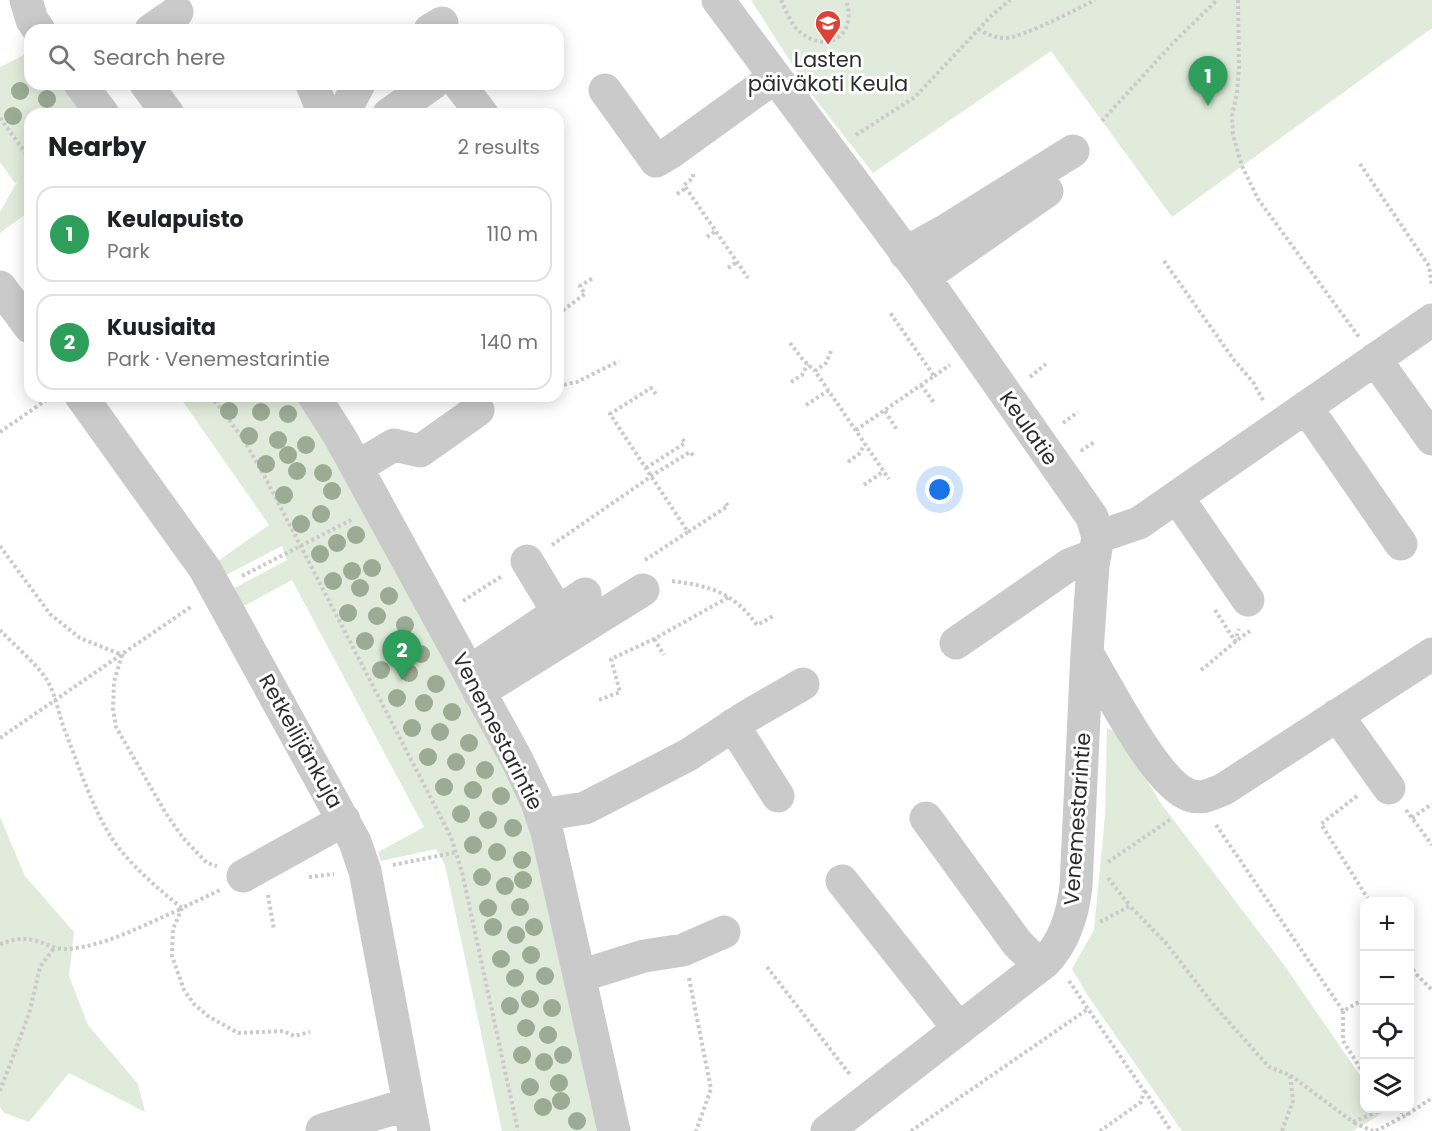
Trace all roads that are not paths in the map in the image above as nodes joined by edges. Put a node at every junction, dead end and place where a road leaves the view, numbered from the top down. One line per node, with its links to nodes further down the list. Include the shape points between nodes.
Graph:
1 (26, 0): 3 (street)
2 (718, 0): 4 (street, Keulatie)
3 (35, 24)
4 (775, 77): 11 (street, via 656,161); 20 (street, Keulatie)
5 (85, 90): 12 (street)
6 (150, 90): 13 (street)
7 (314, 90): 14 (street)
8 (356, 90): 15 (street)
9 (423, 90): 16 (street)
10 (464, 90): 17 (street)
11 (605, 90)
12 (98, 108)
13 (164, 108)
14 (322, 108)
15 (346, 108)
16 (398, 108)
17 (477, 108)
18 (1073, 151): 20 (street, via 945,231)
19 (1047, 191): 20 (street)
20 (914, 265): 34 (street, Keulatie, via 1092,517)
21 (0, 287): 22 (street)
22 (24, 319)
23 (1432, 320): 24 (street)
24 (1381, 355): 28 (street); 29 (street); 30 (street)
25 (85, 402): 49 (street, Retkeilijänkuja, via 205,569)
26 (318, 402): 31 (street, Venemestarintie)
27 (478, 410): 31 (street, via 420,451 394,445)
28 (1432, 415)
29 (1294, 416): 32 (street); 33 (street)
30 (1432, 440)
31 (357, 467): 41 (street, Venemestarintie)
32 (1177, 497): 34 (street); 37 (street)
33 (1401, 544)
34 (1097, 546): 38 (street); 39 (street, Venemestarintie)
35 (527, 561): 41 (street, via 572,603)
36 (643, 590): 41 (street)
37 (1250, 614)
38 (956, 643)
39 (1087, 653): 43 (street, via 1159,769 1188,795 1201,798 1224,789); 53 (street, Venemestarintie, via 1075,901)
40 (1432, 654): 43 (street)
41 (474, 682): 47 (street, Venemestarintie)
42 (803, 684): 44 (street)
43 (1337, 715): 45 (street)
44 (733, 725): 46 (street); 47 (street, via 687,755 585,808)
45 (1385, 783)
46 (778, 796)
47 (541, 815): 54 (street, Venemestarintie)
48 (926, 818): 53 (street, via 1017,943)
49 (344, 820): 51 (street); 56 (street, Retkeilijänkuja, via 365,871)
50 (842, 881): 55 (street)
51 (255, 883)
52 (724, 932): 54 (street, via 683,950 644,956)
53 (1051, 954): 55 (street)
54 (580, 976): 59 (street, Venemestarintie)
55 (959, 1029): 57 (street)
56 (412, 1117): 58 (street)
57 (841, 1127)
58 (322, 1130)
59 (614, 1131)

